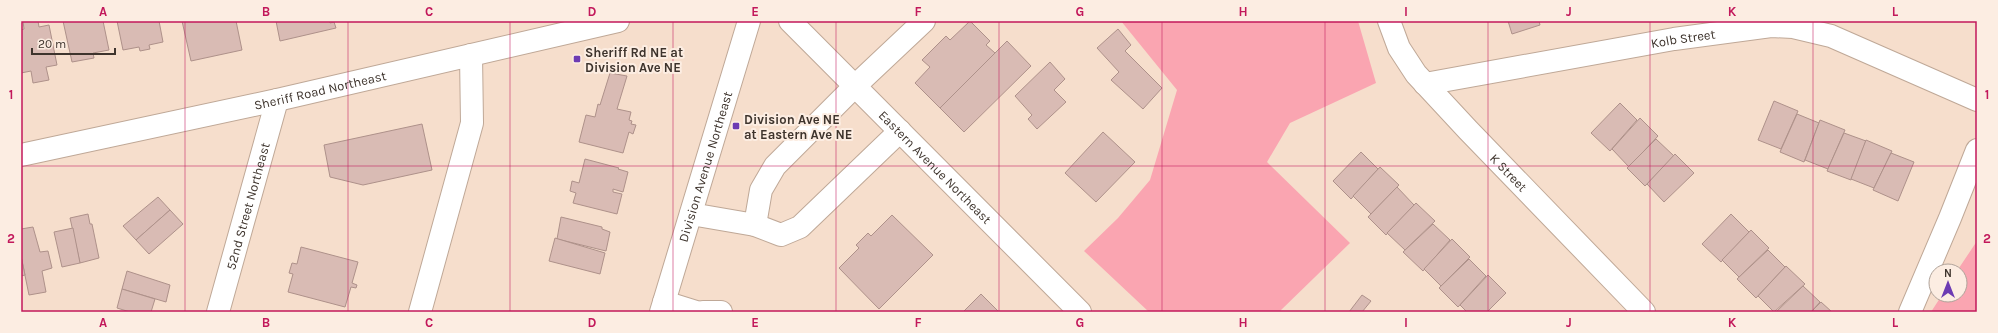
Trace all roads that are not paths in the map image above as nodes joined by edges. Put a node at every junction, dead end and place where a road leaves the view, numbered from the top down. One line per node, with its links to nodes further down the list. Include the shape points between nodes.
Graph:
1 (618, 21): 6 (street, Sheriff Road Northeast)
2 (749, 21): 14 (street, Division Avenue Northeast)
3 (790, 21): 8 (street, Eastern Avenue Northeast)
4 (924, 21): 8 (street)
5 (1389, 21): 7 (street, K Street, via 1403,55)
6 (471, 55): 9 (street, Sheriff Road Northeast); 18 (street, via 472,123)
7 (1426, 84): 10 (street, Kolb Street, via 1674,39 1758,28 1793,27 1831,36); 23 (street, K Street)
8 (855, 86): 11 (street, Eastern Avenue Northeast); 15 (street, via 775,166 761,190)
9 (277, 100): 13 (street, Sheriff Road Northeast); 17 (street, 52nd Street Northeast)
10 (1977, 100)
11 (900, 131): 15 (street, via 800,227 781,235); 22 (street, Eastern Avenue Northeast)
12 (1977, 150): 24 (street)
13 (21, 155)
14 (691, 214): 15 (street); 16 (street, Division Avenue Northeast)
15 (755, 225)
16 (663, 307): 19 (street)
17 (218, 312)
18 (420, 312)
19 (696, 312)
20 (703, 312): 21 (street)
21 (721, 312)
22 (1080, 312)
23 (1644, 312)
24 (1910, 312)

